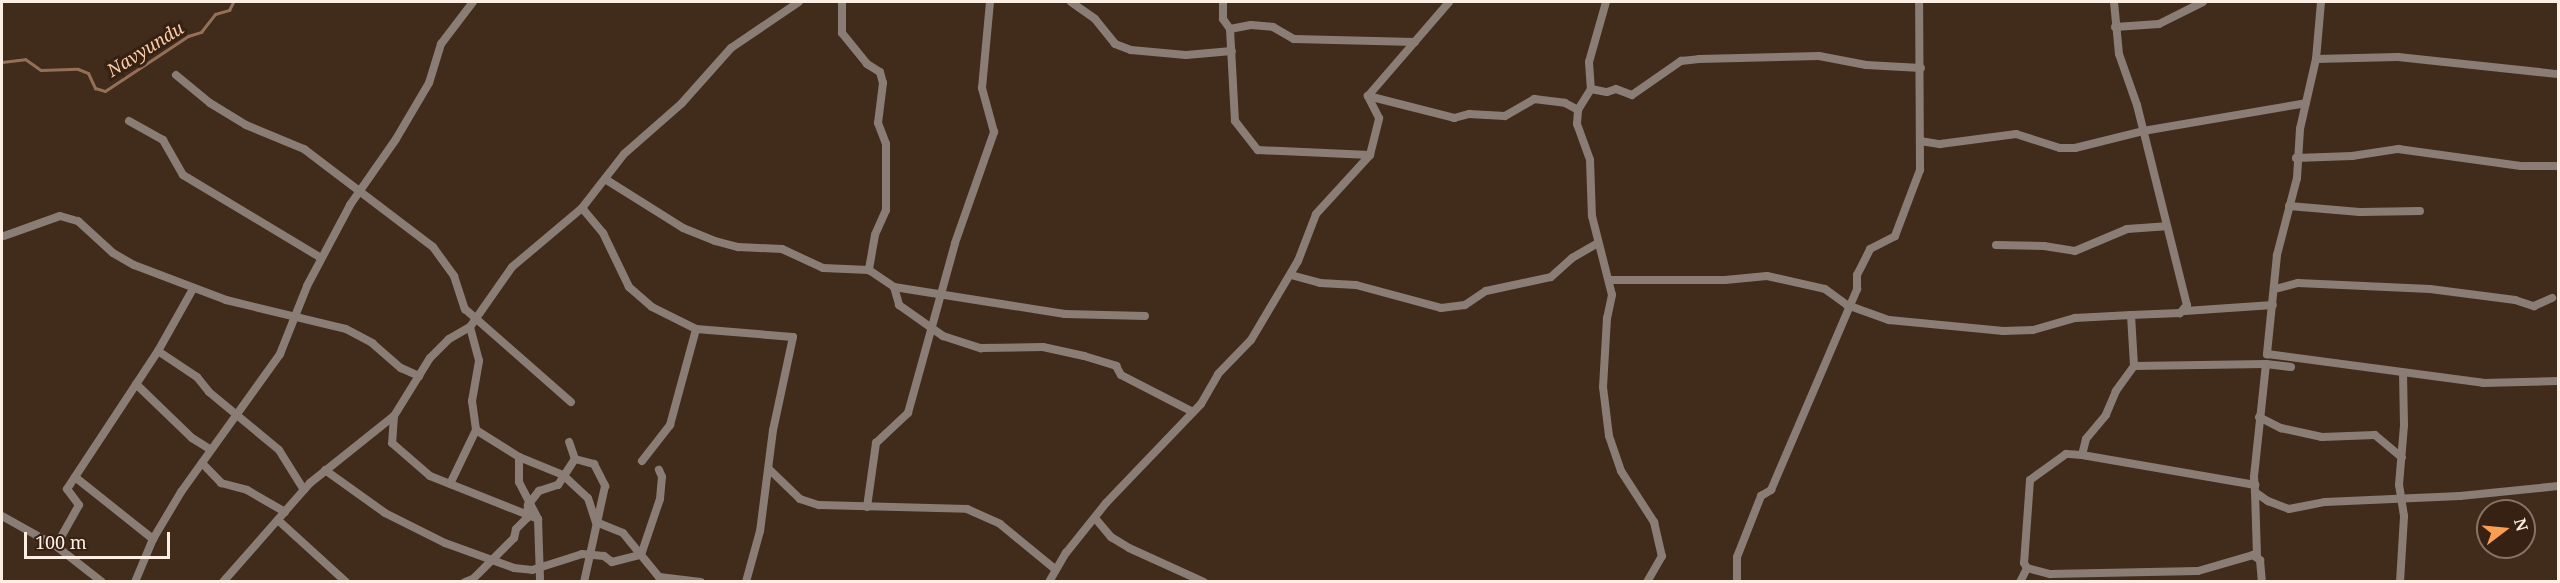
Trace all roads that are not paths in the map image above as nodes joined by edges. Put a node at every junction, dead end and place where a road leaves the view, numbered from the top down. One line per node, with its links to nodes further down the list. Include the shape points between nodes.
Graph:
1 (473, 2): 33 (street, via 441,44 429,83)
2 (799, 2): 32 (street, via 732,48)
3 (842, 2): 42 (street, via 842,33 867,64 879,72 883,83 878,123 886,144 886,210 875,236)
4 (990, 2): 48 (street, via 982,88 994,132 963,215)
5 (1071, 2): 17 (street, via 1095,19 1115,44 1131,50 1186,55)
6 (1223, 2): 15 (street, via 1223,19)
7 (1449, 2): 16 (street)
8 (1606, 2): 22 (street, via 1589,62)
9 (1919, 2): 19 (street)
10 (2114, 2): 14 (street)
11 (2203, 2): 13 (street)
12 (2321, 2): 18 (street)
13 (2182, 5): 14 (street, via 2159,24)
14 (2115, 27): 27 (street)
15 (1230, 29): 16 (street, via 1251,25 1274,27 1294,39); 17 (street)
16 (1415, 42): 23 (street)
17 (1232, 51): 29 (street, via 1235,121 1258,150)
18 (2316, 59): 20 (street, via 2398,57); 24 (street)
19 (1921, 68): 22 (street, via 1866,65 1819,56 1681,61 1632,95 1616,89); 28 (street)
20 (2559, 74)
21 (176, 75): 33 (street, via 210,103 246,125 304,149)
22 (1591, 89): 25 (street)
23 (1368, 96): 25 (street, via 1454,118 1469,114 1505,116 1534,99 1565,103); 29 (street, via 1378,118)
24 (2306, 104): 27 (street); 30 (street)
25 (1578, 110): 39 (street, via 1577,124 1590,160 1592,216)
26 (129, 121): 41 (street, via 163,140 183,175)
27 (2143, 131): 28 (street, via 2075,148 2060,148 2016,134 1940,144); 37 (street)
28 (1920, 141): 51 (street, via 1920,170 1894,236 1870,249)
29 (1370, 154): 43 (street, via 1316,214)
30 (2296, 158): 31 (street, via 2398,149 2521,166); 34 (street)
31 (2559, 166)
32 (605, 179): 35 (street); 42 (street, via 684,228 714,241 738,247 782,249 823,268)
33 (360, 192): 41 (street); 56 (street, via 433,247 454,276 459,298)
34 (2289, 206): 36 (street, via 2360,212); 47 (street, via 2277,255)
35 (582, 208): 56 (street, via 512,267); 57 (street, via 603,233 629,287 652,307)
36 (2420, 211)
37 (2166, 226): 40 (street, via 2127,229 2075,251); 52 (street, via 2186,301)
38 (4, 236): 46 (street, via 60,216 78,220 113,253)
39 (1598, 243): 43 (street, via 1572,258 1551,277 1486,291 1465,305 1441,308 1356,285); 44 (street)
40 (1996, 245)
41 (321, 258): 53 (street)
42 (869, 270): 45 (street)
43 (1291, 275): 68 (street, via 1251,340 1218,374 1201,404)
44 (1609, 280): 51 (street, via 1767,276 1825,289); 118 (street, via 1612,295 1606,318 1603,387 1609,436 1621,471 1654,522 1662,556)
45 (894, 287): 48 (street); 58 (street, via 899,306)
46 (193, 289): 53 (street); 59 (street)
47 (2275, 289): 49 (street, via 2298,283 2430,289 2534,306); 50 (street)
48 (942, 296): 55 (street, via 1021,304 1065,314); 58 (street)
49 (2552, 298)
50 (2273, 304): 52 (street); 63 (street, via 2267,354)
51 (1847, 305): 54 (street, via 1889,320 2003,331 2033,330 2075,318); 119 (street, via 1771,490 1761,496 1753,516 1737,557)
52 (2185, 311): 54 (street)
53 (297, 315): 64 (street, via 363,337 401,368); 69 (street, via 280,354)
54 (2131, 315): 61 (street)
55 (1145, 316)
56 (472, 323): 64 (street, via 449,339); 67 (street); 72 (street, via 479,361 472,401)
57 (696, 329): 79 (street, via 670,426); 81 (street, via 793,337 772,430)
58 (933, 329): 68 (street, via 981,348 1043,347 1116,366 1121,375); 91 (street, via 918,366 908,413 876,443)
59 (158, 351): 66 (street); 69 (street, via 197,377 209,392)
60 (2266, 364): 61 (street); 62 (street); 71 (street)
61 (2134, 366): 75 (street, via 2116,391 2106,415 2086,439)
62 (2291, 367)
63 (2403, 375): 65 (street, via 2456,377 2483,383); 77 (street)
64 (419, 376): 70 (street)
65 (2559, 381)
66 (136, 384): 74 (street, via 192,438); 85 (street)
67 (571, 402)
68 (1191, 411): 95 (street)
69 (238, 414): 74 (street); 89 (street, via 288,460)
70 (394, 416): 82 (street); 86 (street, via 392,443 400,454 430,476)
71 (2259, 417): 77 (street, via 2281,428 2322,437 2375,435); 88 (street)
72 (476, 430): 76 (street); 86 (street)
73 (569, 442): 78 (street)
74 (211, 450): 80 (street)
75 (2082, 455): 88 (street); 105 (street, via 2066,454 2030,480)
76 (519, 457): 84 (street); 92 (street, via 519,482)
77 (2402, 458): 90 (street)
78 (575, 459): 84 (street); 97 (street, via 594,464 605,486)
79 (642, 461)
80 (202, 463): 93 (street, via 221,483 247,490); 98 (street)
81 (769, 469): 91 (street, via 800,499 819,505); 115 (street, via 760,531)
82 (325, 470): 89 (street); 103 (street, via 384,513 445,543)
83 (659, 470): 101 (street, via 660,500)
84 (562, 475): 92 (street, via 558,485 539,491); 97 (street, via 588,498)
85 (75, 477): 98 (street); 99 (street, via 67,489 79,505)
86 (450, 484): 92 (street)
87 (2559, 486): 90 (street)
88 (2255, 489): 90 (street, via 2289,509 2325,502); 102 (street)
89 (304, 490): 93 (street)
90 (2400, 498): 122 (street, via 2404,516)
91 (867, 507): 106 (street, via 967,509 1000,524)
92 (527, 509): 103 (street, via 514,538); 104 (street, via 538,519)
93 (285, 512): 96 (street)
94 (2, 516): 99 (street)
95 (1095, 518): 106 (street); 117 (street, via 1111,537 1129,548)
96 (279, 521): 111 (street, via 245,553); 112 (street)
97 (596, 522): 100 (street); 101 (street, via 623,533)
98 (153, 539): 110 (street)
99 (57, 546): 109 (street)
100 (591, 555): 101 (street, via 612,562); 104 (street); 114 (street)
101 (641, 555): 108 (street, via 659,576)
102 (2257, 555): 105 (street, via 2198,571 2050,574); 121 (street)
103 (493, 559): 104 (street, via 514,568); 113 (street)
104 (540, 567): 107 (street)
105 (2027, 568): 120 (street)
106 (1056, 570): 116 (street)
107 (540, 579)
108 (700, 581)
109 (102, 582)
110 (135, 582)
111 (223, 582)
112 (346, 582)
113 (465, 582)
114 (584, 582)
115 (746, 582)
116 (1049, 582)
117 (1204, 582)
118 (1647, 582)
119 (1737, 582)
120 (2020, 582)
121 (2262, 582)
122 (2400, 582)

